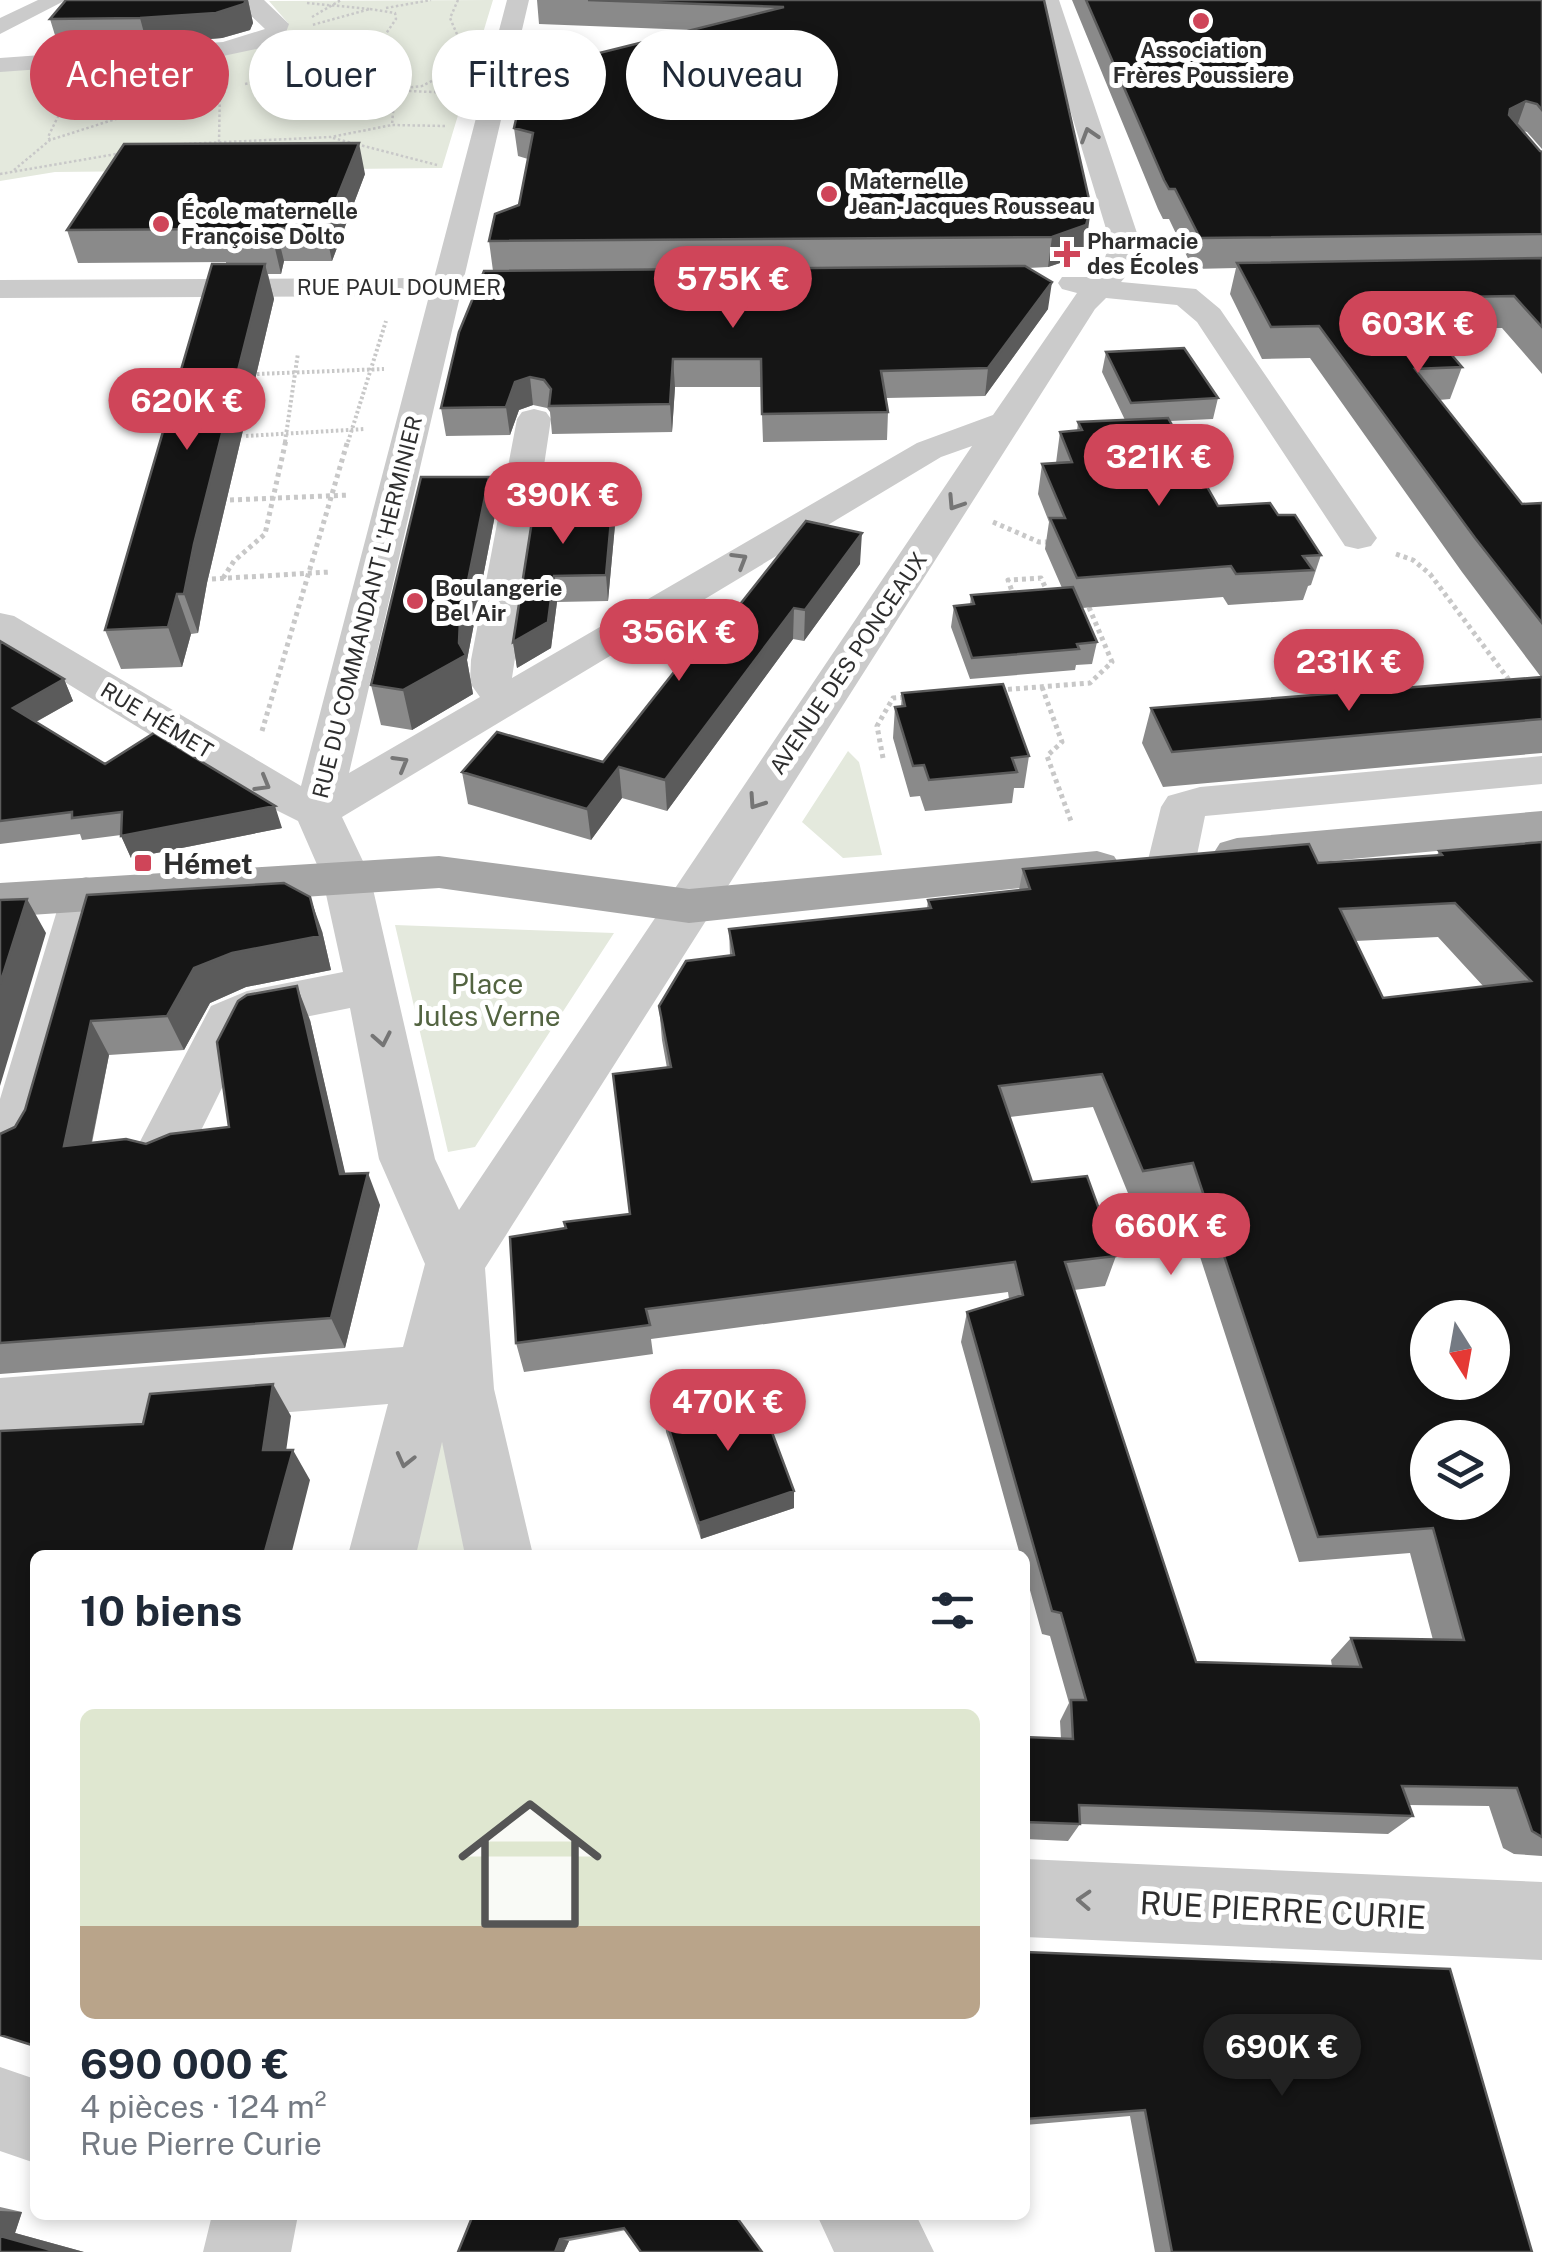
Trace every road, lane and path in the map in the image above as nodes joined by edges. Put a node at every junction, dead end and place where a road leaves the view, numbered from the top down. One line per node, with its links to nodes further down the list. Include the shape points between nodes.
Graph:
1 (54, 0): 13 (street)
2 (254, 0): 17 (street, via 278,24 253,44)
3 (340, 0): 10 (path)
4 (431, 0): 8 (path)
5 (458, 0): 18 (path, via 450,18 465,46 459,67)
6 (518, 0): 16 (street, RUE DU COMMANDANT L'HERMINIER)
7 (1048, 0): 33 (street, one-way to 7, via 1125,242 1121,223)
8 (419, 1): 11 (path)
9 (293, 3): 10 (path)
10 (334, 3): 11 (path); 12 (path)
11 (370, 8): 14 (path); 15 (path, via 395,13)
12 (304, 22)
13 (0, 27)
14 (297, 29)
15 (388, 30)
16 (511, 30)
17 (0, 66)
18 (412, 87)
19 (112, 120): 29 (path, via 50,140)
20 (219, 120): 26 (path)
21 (392, 120): 23 (path)
22 (489, 120): 30 (street, RUE DU COMMANDANT L'HERMINIER)
23 (392, 125): 24 (path); 25 (path)
24 (455, 126)
25 (331, 138): 26 (path); 30 (path)
26 (219, 143): 27 (path)
27 (170, 146)
28 (136, 151): 29 (path)
29 (12, 172): 31 (path)
30 (476, 173): 36 (street, RUE DU COMMANDANT L'HERMINIER)
31 (0, 174)
32 (1038, 280): 33 (street)
33 (1115, 283): 43 (street, AVENUE DES PONCEAUX); 53 (street, via 1202,289 1210,316)
34 (516, 286): 36 (street, RUE PAUL DOUMER)
35 (0, 290): 36 (street, RUE PAUL DOUMER)
36 (443, 296): 38 (street, RUE DU COMMANDANT L'HERMINIER); 39 (path, via 391,305)
37 (298, 353): 40 (path)
38 (426, 367): 39 (path); 44 (street, RUE DU COMMANDANT L'HERMINIER)
39 (370, 370): 40 (path); 45 (path)
40 (298, 372): 41 (path); 46 (path)
41 (256, 374)
42 (534, 419): 67 (street, via 492,660 492,683)
43 (1009, 421): 67 (street, one-way to 43, via 929,450); 80 (street, AVENUE DES PONCEAUX, one-way to 80)
44 (412, 426): 45 (path); 48 (street, RUE DU COMMANDANT L'HERMINIER)
45 (351, 430): 46 (path); 49 (path)
46 (288, 433): 47 (path); 50 (path)
47 (246, 436)
48 (396, 492): 49 (path); 55 (street, RUE DU COMMANDANT L'HERMINIER)
49 (330, 496): 50 (path); 56 (path)
50 (272, 498): 51 (path); 58 (path, via 265,534)
51 (230, 500)
52 (987, 513): 54 (path, via 1039,542)
53 (1358, 538): 64 (path, via 1430,574)
54 (1056, 542)
55 (377, 569): 56 (path); 73 (street, RUE DU COMMANDANT L'HERMINIER)
56 (306, 573): 58 (path); 72 (path, via 262,733 285,743)
57 (212, 578): 58 (path)
58 (223, 578)
59 (1033, 598): 60 (path, via 1050,597 1041,578 1008,580)
60 (1015, 600)
61 (1069, 601): 63 (path, via 1088,605 1112,662 1090,683)
62 (0, 626): 72 (street, RUE HÉMET, one-way to 72)
63 (1042, 686): 65 (path); 76 (path, via 1062,742 1047,756)
64 (1515, 688)
65 (986, 691)
66 (912, 696): 69 (path, via 893,698)
67 (506, 700): 73 (street, one-way to 67)
68 (868, 716): 69 (path)
69 (880, 720): 70 (path, via 874,736)
70 (883, 758)
71 (1542, 770): 75 (street, via 1200,802 1184,808)
72 (272, 790): 73 (street, RUE HÉMET)
73 (316, 812): 77 (street, RUE DU COMMANDANT L'HERMINIER)
74 (1542, 826): 75 (main road)
75 (1172, 860): 76 (main road)
76 (1088, 868): 80 (main road)
77 (346, 876): 78 (main road); 80 (main road, via 439,872); 81 (street, RUE DU COMMANDANT L'HERMINIER)
78 (86, 894): 79 (main road); 82 (street, via 15,1141)
79 (0, 900)
80 (688, 906): 84 (street, AVENUE DES PONCEAUX)
81 (371, 985): 83 (street, via 247,1010 229,1020); 84 (street, RUE DU COMMANDANT L'HERMINIER, one-way to 84, via 407,1159)
82 (0, 1151)
83 (163, 1151)
84 (455, 1264): 85 (street, AVENUE DES PONCEAUX); 88 (street, via 463,1389)
85 (427, 1373): 86 (street); 87 (street, AVENUE DES PONCEAUX, one-way to 87)
86 (0, 1407)
87 (383, 1550)
88 (498, 1550)
89 (1030, 1898): 90 (street, RUE PIERRE CURIE, one-way to 89)
90 (1542, 1921)
91 (0, 2109): 92 (street)
92 (30, 2118)
93 (254, 2220): 95 (street)
94 (864, 2220): 96 (street)
95 (247, 2252)
96 (890, 2252)

